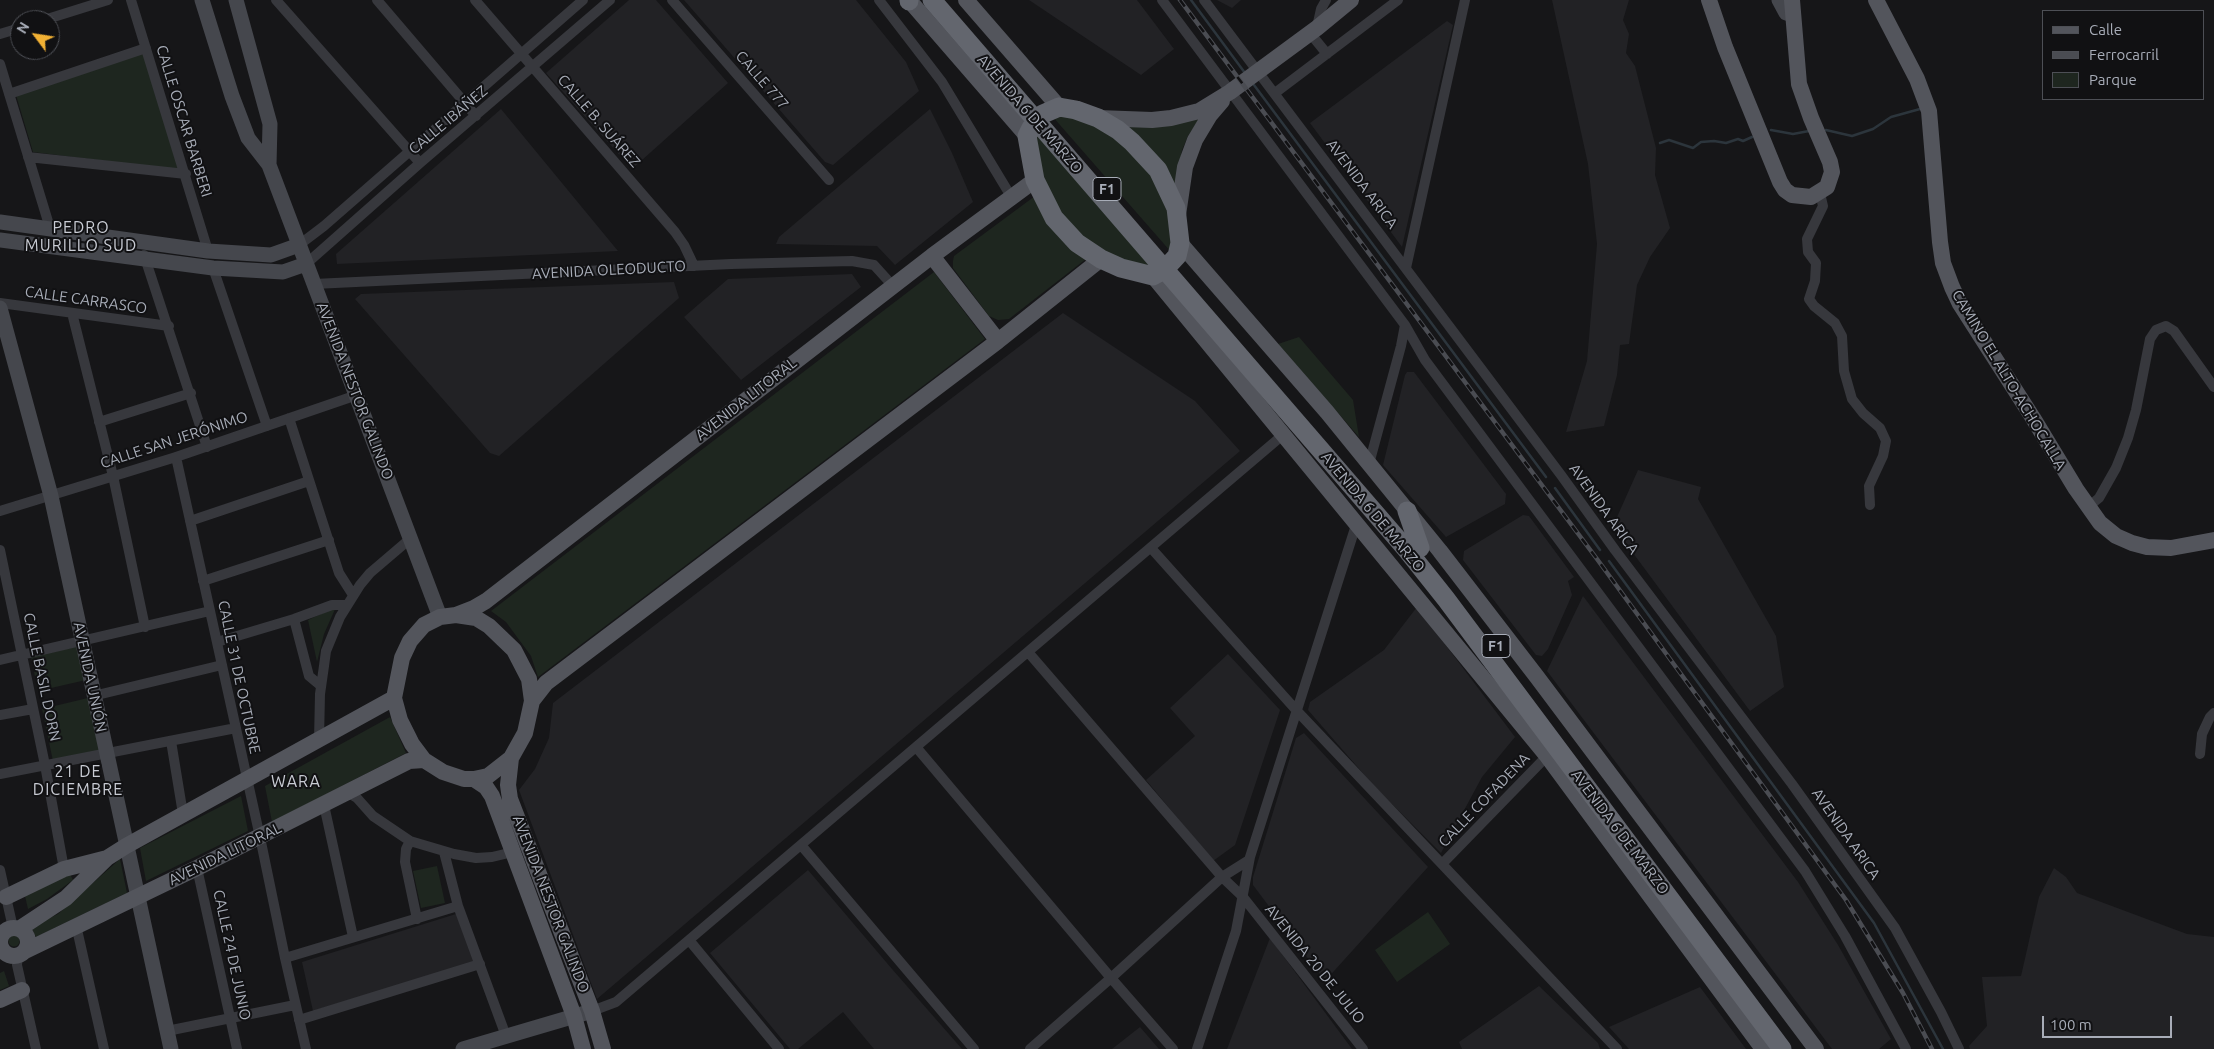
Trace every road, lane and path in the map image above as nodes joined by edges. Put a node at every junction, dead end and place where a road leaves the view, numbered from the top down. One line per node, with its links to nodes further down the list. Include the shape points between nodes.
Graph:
1 (108, 0): 26 (street)
2 (131, 0): 30 (street, CALLE OSCAR BARBERI)
3 (202, 0): 46 (street, AVENIDA NESTOR GALINDO, via 248,138)
4 (236, 0): 46 (street, AVENIDA NESTOR GALINDO, via 270,124)
5 (276, 0): 43 (street)
6 (377, 0): 39 (street)
7 (475, 0): 31 (street, CALLE B. SUÁREZ)
8 (583, 0): 31 (street, CALLE IBÁÑEZ)
9 (610, 0): 34 (street, CALLE IBÁÑEZ)
10 (672, 0): 48 (street, CALLE 777)
11 (879, 0): 51 (street, via 942,82)
12 (909, 0): 42 (main road, AVENIDA 6 DE MARZO)
13 (932, 0): 42 (highway, AVENIDA 6 DE MARZO / F1)
14 (947, 0): 42 (highway, AVENIDA 6 DE MARZO / F1)
15 (966, 0): 42 (main road, AVENIDA 6 DE MARZO)
16 (1162, 0): 36 (street)
17 (1204, 0): 35 (street, AVENIDA ARICA)
18 (1326, 0): 29 (street)
19 (1351, 0): 29 (main road)
20 (1360, 0): 29 (main road)
21 (1398, 0): 32 (street)
22 (1465, 0): 66 (street)
23 (1709, 0): 50 (main road, via 1725,48 1780,182 1785,190 1797,196 1811,197)
24 (1779, 0): 27 (street, via 1786,13)
25 (1876, 0): 90 (main road, CAMINO EL ALTO-ACHOCALLA, via 1917,79 1929,111 1940,242 1943,263 1952,287)
26 (81, 4): 28 (street)
27 (1792, 8): 50 (main road, via 1799,84 1831,167 1831,180)
28 (60, 13)
29 (1314, 31): 32 (street); 35 (main road)
30 (146, 48): 38 (street); 47 (street, CALLE OSCAR BARBERI)
31 (521, 54): 34 (street, CALLE B. SUÁREZ); 39 (street, CALLE IBÁÑEZ)
32 (1327, 54): 37 (street)
33 (0, 64): 38 (street)
34 (532, 67): 40 (street, CALLE IBÁÑEZ); 64 (street, CALLE B. SUÁREZ, via 675,232)
35 (1258, 72): 36 (main road); 37 (street, AVENIDA ARICA)
36 (1230, 92): 41 (main road, via 1198,110 1171,118); 52 (main road, via 1210,115 1195,140 1185,167); 73 (street)
37 (1275, 93): 66 (street, AVENIDA ARICA)
38 (9, 94): 44 (street)
39 (464, 102): 40 (street); 43 (street, CALLE IBÁÑEZ)
40 (476, 116): 45 (street, CALLE IBÁÑEZ)
41 (1098, 118): 42 (highway, via 1076,110); 52 (highway, via 1148,157 1169,191)
42 (1041, 120): 49 (highway, F1); 67 (highway, AVENIDA 6 DE MARZO / F1)
43 (409, 150): 45 (street); 58 (street, CALLE IBÁÑEZ)
44 (28, 157): 47 (street); 54 (street)
45 (420, 163): 63 (street, CALLE IBÁÑEZ)
46 (269, 165): 58 (street, AVENIDA NESTOR GALINDO)
47 (186, 174): 59 (street, CALLE OSCAR BARBERI)
48 (829, 180)
49 (1035, 180): 51 (main road, AVENIDA LITORAL); 62 (highway, F1, via 1054,218 1077,244)
50 (1820, 193): 89 (street, via 1823,206 1807,239 1808,252 1816,263 1809,299 1835,323 1842,336 1844,370 1852,399 1880,428 1886,441 1883,456 1868,486)
51 (1012, 198): 60 (main road, AVENIDA LITORAL)
52 (1178, 215): 57 (highway)
53 (0, 222): 54 (street)
54 (50, 228): 56 (street)
55 (0, 240): 61 (street)
56 (142, 241): 59 (street); 61 (street)
57 (1180, 243): 67 (highway, via 1177,256); 85 (main road, AVENIDA 6 DE MARZO)
58 (299, 245): 59 (street, via 271,255); 63 (street, AVENIDA NESTOR GALINDO)
59 (208, 251)
60 (932, 256): 69 (main road, AVENIDA LITORAL); 75 (main road)
61 (144, 259): 65 (street); 74 (street)
62 (1101, 259): 67 (highway, F1, via 1122,268); 75 (main road)
63 (306, 264): 65 (street, via 283,272); 68 (street, AVENIDA NESTOR GALINDO)
64 (694, 266): 68 (street, AVENIDA OLEODUCTO); 69 (street, AVENIDA OLEODUCTO, via 864,262 874,264)
65 (213, 268): 81 (street)
66 (1406, 268): 195 (street, AVENIDA ARICA, via 1896,928)
67 (1162, 270): 82 (main road, AVENIDA 6 DE MARZO); 99 (highway, AVENIDA 6 DE MARZO / F1); 191 (highway, AVENIDA 6 DE MARZO / F1, via 1446,599)
68 (314, 284): 78 (street, AVENIDA NESTOR GALINDO)
69 (893, 286): 105 (main road, AVENIDA LITORAL, via 486,601)
70 (0, 303): 72 (street, CALLE CARRASCO)
71 (0, 308): 88 (street, AVENIDA UNIÓN)
72 (72, 313): 74 (street, CALLE CARRASCO); 80 (street)
73 (1405, 325): 85 (street); 194 (street, via 1424,360 1805,871 1845,936)
74 (169, 326): 77 (street)
75 (998, 341): 117 (main road, via 546,683)
76 (2214, 387): 90 (street, via 2174,331 2166,326 2156,330 2150,339 2128,438 2099,498)
77 (191, 392): 80 (street); 83 (street)
78 (357, 395): 79 (street, CALLE SAN JERÓNIMO); 95 (street, AVENIDA NESTOR GALINDO)
79 (289, 418): 81 (street, CALLE SAN JERÓNIMO); 87 (street)
80 (100, 422): 86 (street)
81 (267, 426): 83 (street, CALLE SAN JERÓNIMO)
82 (1284, 434): 94 (main road, AVENIDA 6 DE MARZO); 98 (street)
83 (207, 447): 84 (street, CALLE SAN JERÓNIMO)
84 (176, 457): 86 (street, CALLE SAN JERÓNIMO); 93 (street, CALLE 31 DE OCTUBRE)
85 (1369, 464): 92 (main road, AVENIDA 6 DE MARZO)
86 (113, 476): 88 (street, CALLE SAN JERÓNIMO); 107 (street)
87 (309, 481): 93 (street); 96 (street)
88 (51, 496): 91 (street, CALLE SAN JERÓNIMO); 108 (street, AVENIDA UNIÓN)
89 (1870, 505)
90 (2088, 507): 97 (main road, CAMINO EL ALTO-ACHOCALLA, via 2116,536 2146,547 2170,548)
91 (0, 511)
92 (1407, 511): 99 (highway); 193 (main road, AVENIDA 6 DE MARZO, via 1537,677)
93 (190, 521): 101 (street, CALLE 31 DE OCTUBRE)
94 (1357, 522): 119 (street); 128 (main road, AVENIDA 6 DE MARZO)
95 (411, 538): 102 (street, via 370,573); 105 (street, AVENIDA NESTOR GALINDO)
96 (328, 540): 101 (street); 102 (street, via 339,573)
97 (2214, 540)
98 (1151, 548): 110 (street); 119 (street)
99 (1420, 548): 192 (highway, AVENIDA 6 DE MARZO / F1)
100 (0, 550): 111 (street, CALLE BASIL DORN)
101 (203, 581): 104 (street, CALLE 31 DE OCTUBRE)
102 (353, 595): 103 (street)
103 (347, 605): 106 (street, via 332,605); 114 (street, via 326,651)
104 (210, 611): 107 (street); 109 (street, CALLE 31 DE OCTUBRE)
105 (448, 616): 116 (main road, via 424,625 410,641 402,658); 117 (main road, via 476,618 514,650 528,679)
106 (294, 619): 109 (street); 114 (street, via 309,676)
107 (145, 627): 108 (street)
108 (82, 641): 111 (street); 115 (street, AVENIDA UNIÓN)
109 (217, 642): 113 (street, CALLE 31 DE OCTUBRE)
110 (1028, 652): 125 (street); 150 (street, AVENIDA 20 DE JULIO)
111 (22, 655): 112 (street); 118 (street, CALLE BASIL DORN)
112 (0, 660)
113 (222, 665): 115 (street); 122 (street, CALLE 31 DE OCTUBRE)
114 (321, 686): 123 (street)
115 (93, 696): 126 (street, AVENIDA UNIÓN)
116 (394, 698): 123 (main road); 130 (main road, via 400,720)
117 (532, 702): 129 (main road, via 525,734)
118 (34, 709): 121 (street); 131 (street, CALLE BASIL DORN)
119 (1297, 711): 145 (street); 146 (street)
120 (2214, 713): 127 (street, via 2202,734)
121 (0, 715)
122 (236, 728): 124 (street); 134 (street, CALLE 31 DE OCTUBRE)
123 (319, 740): 134 (main road)
124 (171, 741): 126 (street); 137 (street)
125 (916, 747): 140 (street); 163 (street)
126 (106, 754): 131 (street); 141 (street, AVENIDA UNIÓN)
127 (2200, 754)
128 (1547, 756): 146 (street, CALLE COFADENA); 190 (main road, AVENIDA 6 DE MARZO)
129 (511, 758): 133 (main road, via 488,776); 167 (main road, AVENIDA NESTOR GALINDO, via 510,799)
130 (424, 760): 133 (main road, via 444,772); 135 (main road, AVENIDA LITORAL, via 409,761)
131 (45, 765): 132 (street); 148 (street, CALLE BASIL DORN)
132 (0, 774)
133 (474, 779): 143 (main road, AVENIDA NESTOR GALINDO, via 492,796)
134 (246, 780): 137 (main road); 138 (street, CALLE 31 DE OCTUBRE)
135 (347, 792): 136 (main road, AVENIDA LITORAL); 139 (street, via 373,816)
136 (324, 805): 138 (main road, AVENIDA LITORAL); 158 (street)
137 (184, 814): 141 (main road)
138 (260, 837): 147 (main road, AVENIDA LITORAL); 161 (street, CALLE 31 DE OCTUBRE)
139 (410, 841): 142 (street); 155 (street, via 404,862)
140 (801, 845): 159 (street); 184 (street)
141 (126, 846): 144 (main road); 151 (street, AVENIDA UNIÓN)
142 (444, 852): 143 (street, via 476,858 492,858); 154 (street)
143 (513, 852): 168 (main road, AVENIDA NESTOR GALINDO)
144 (107, 858): 148 (main road); 157 (main road, via 66,898)
145 (1249, 860): 150 (street); 153 (street)
146 (1442, 864): 189 (street)
147 (197, 868): 151 (main road, AVENIDA LITORAL); 169 (street, CALLE 24 DE JUNIO)
148 (64, 869): 152 (main road)
149 (0, 870): 152 (street)
150 (1222, 877): 153 (street, AVENIDA 20 DE JULIO); 163 (street)
151 (136, 896): 156 (main road, AVENIDA LITORAL); 171 (street, AVENIDA UNIÓN)
152 (6, 897): 157 (street)
153 (1243, 897): 187 (street, via 1236,931); 188 (street, AVENIDA 20 DE JULIO)
154 (458, 906): 155 (street); 162 (street)
155 (417, 919): 158 (street)
156 (76, 925): 160 (main road, AVENIDA LITORAL); 174 (street)
157 (9, 930): 160 (main road, via 2,935 0,945); 160 (main road, via 28,938)
158 (353, 937): 161 (street)
159 (689, 940): 167 (street, via 616,1002); 183 (street)
160 (14, 956): 164 (street)
161 (285, 958): 166 (street, CALLE 31 DE OCTUBRE)
162 (480, 964): 170 (street); 172 (street)
163 (1111, 978): 185 (street); 186 (street)
164 (22, 990): 165 (main road); 175 (street)
165 (0, 1000)
166 (295, 1005): 169 (street); 170 (street, CALLE 31 DE OCTUBRE)
167 (592, 1011): 168 (street); 182 (main road, AVENIDA NESTOR GALINDO)
168 (574, 1016): 172 (street); 181 (main road, AVENIDA NESTOR GALINDO)
169 (229, 1018): 171 (street); 178 (street, CALLE 24 DE JUNIO)
170 (300, 1020): 179 (street, CALLE 31 DE OCTUBRE)
171 (167, 1031): 177 (street, AVENIDA UNIÓN)
172 (506, 1036): 173 (street)
173 (490, 1045): 180 (street)
174 (104, 1048): 176 (street)
175 (36, 1049)
176 (92, 1049)
177 (171, 1049)
178 (237, 1049)
179 (306, 1049)
180 (464, 1049)
181 (583, 1049)
182 (603, 1049)
183 (779, 1049)
184 (974, 1049)
185 (1030, 1049)
186 (1174, 1049)
187 (1197, 1049)
188 (1363, 1049)
189 (1617, 1049)
190 (1763, 1049)
191 (1782, 1049)
192 (1796, 1049)
193 (1816, 1049)
194 (1906, 1049)
195 (1959, 1049)

